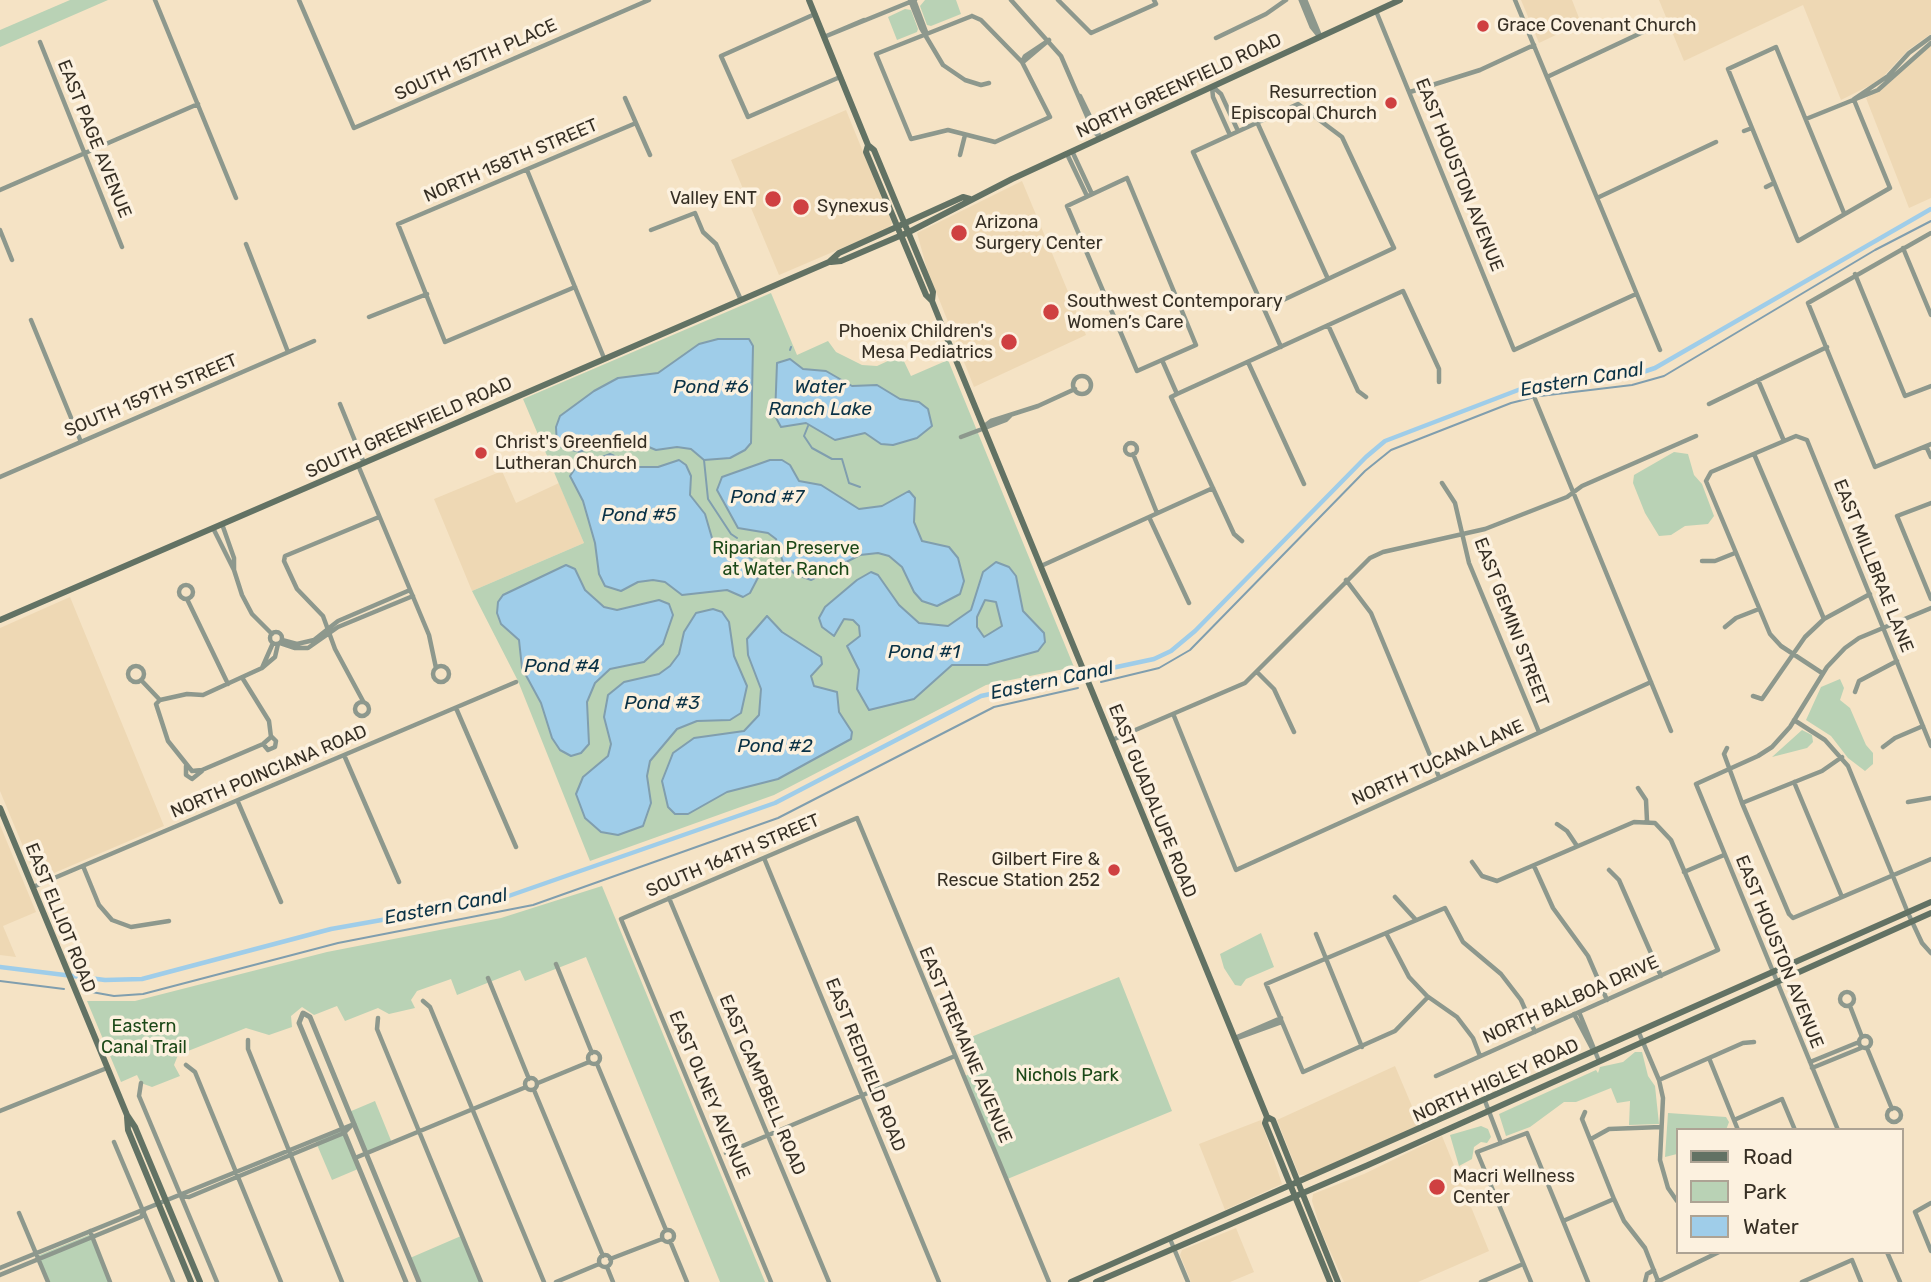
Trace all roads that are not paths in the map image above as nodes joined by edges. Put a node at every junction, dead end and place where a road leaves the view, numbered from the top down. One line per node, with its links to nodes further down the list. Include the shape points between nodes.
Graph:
1 (155, 0): 33 (street)
2 (299, 0): 3 (street, SOUTH 157TH PLACE, via 354,128)
3 (649, 0)
4 (809, 0): 14 (main road, EAST GUADALUPE ROAD)
5 (1011, 0): 21 (street)
6 (1058, 0): 12 (street, via 1091,33)
7 (1286, 0): 20 (street)
8 (1303, 0): 18 (street)
9 (1400, 0): 13 (main road, NORTH GREENFIELD ROAD)
10 (1515, 0): 24 (street)
11 (913, 1): 16 (street); 17 (street)
12 (1155, 2)
13 (1376, 11): 18 (main road, NORTH GREENFIELD ROAD); 30 (street, EAST HOUSTON AVENUE)
14 (815, 15): 17 (main road, EAST GUADALUPE ROAD); 26 (street, via 721,56 748,117)
15 (1658, 25): 27 (street)
16 (926, 33): 25 (street, via 975,16); 28 (street, via 947,69 973,83); 40 (street, via 876,54 911,139 942,130)
17 (824, 37): 26 (main road, EAST GUADALUPE ROAD)
18 (1320, 37): 29 (main road, NORTH GREENFIELD ROAD)
19 (1931, 37): 32 (street)
20 (1216, 38)
21 (1049, 40): 25 (street); 42 (street)
22 (40, 42): 45 (street, EAST PAGE AVENUE)
23 (1931, 43): 32 (street, via 1878,90)
24 (1534, 45): 27 (street); 30 (street, via 1480,70)
25 (1022, 62): 40 (street, via 1050,117 999,141 984,142)
26 (840, 77): 57 (main road, EAST GUADALUPE ROAD, via 868,145 866,152)
27 (1547, 77): 54 (street)
28 (989, 83)
29 (1212, 86): 38 (street, via 1221,94); 41 (street); 42 (main road, NORTH GREENFIELD ROAD)
30 (1410, 92): 71 (street, EAST HOUSTON AVENUE, via 1514,349)
31 (625, 98): 36 (street)
32 (1854, 100): 34 (street); 56 (street, via 1890,188)
33 (198, 104): 45 (street); 53 (street)
34 (1805, 119): 37 (street, via 1776,47 1728,69); 56 (street)
35 (1257, 122): 38 (street); 68 (street); 68 (street, via 1298,104 1342,137 1394,248)
36 (636, 123): 46 (street); 48 (street, NORTH 158TH STREET)
37 (1752, 128): 39 (street); 49 (street)
38 (1238, 131): 41 (street)
39 (1744, 131)
40 (965, 135): 47 (street)
41 (1230, 135): 73 (street, via 1193,152)
42 (1100, 138): 44 (main road, NORTH GREENFIELD ROAD)
43 (1716, 142): 54 (street)
44 (1070, 152): 52 (street); 55 (main road, NORTH GREENFIELD ROAD)
45 (85, 154): 51 (street); 63 (street, EAST PAGE AVENUE)
46 (650, 155)
47 (960, 155)
48 (527, 170): 69 (street); 70 (street, NORTH 158TH STREET, via 398,224)
49 (1774, 183): 50 (street); 56 (street, via 1798,241)
50 (1766, 187)
51 (0, 190)
52 (1090, 195): 84 (street, via 1067,206 1137,371); 84 (street, via 1127,178 1196,345)
53 (236, 198)
54 (1597, 198): 71 (street)
55 (970, 199): 57 (main road, NORTH GREENFIELD ROAD, via 963,197); 61 (main road, NORTH GREENFIELD ROAD)
56 (1844, 213)
57 (901, 226): 61 (main road, EAST GUADALUPE ROAD); 66 (main road)
58 (0, 230): 65 (street)
59 (651, 230): 72 (street, via 695,213 703,232 716,244)
60 (1931, 233): 64 (street)
61 (905, 234): 66 (main road, SOUTH GREENFIELD ROAD); 95 (main road, EAST GUADALUPE ROAD, via 933,292 932,300)
62 (246, 244): 82 (street)
63 (122, 247)
64 (1903, 247): 67 (street); 74 (street)
65 (12, 260)
66 (829, 262): 72 (main road, SOUTH GREENFIELD ROAD)
67 (1855, 274): 80 (street, via 1808,303); 88 (street, via 1905,396)
68 (1328, 279): 73 (street)
69 (575, 287): 70 (street, via 446,342); 83 (street)
70 (426, 294): 75 (street)
71 (1636, 294): 81 (street)
72 (741, 300): 83 (main road, SOUTH GREENFIELD ROAD)
73 (1264, 309): 79 (street)
74 (1931, 315)
75 (369, 317)
76 (31, 320): 99 (street)
77 (1328, 326): 79 (street); 87 (street, via 1404,291 1439,369); 91 (street, via 1358,391)
78 (313, 341): 82 (street, SOUTH 159TH STREET)
79 (1281, 346): 85 (street)
80 (1827, 347): 86 (street); 100 (street, via 1875,467)
81 (1660, 350)
82 (288, 352): 99 (street, SOUTH 159TH STREET)
83 (604, 358): 104 (main road, SOUTH GREENFIELD ROAD)
84 (1162, 360): 90 (street)
85 (1248, 362): 90 (street); 107 (street)
86 (1758, 380): 94 (street); 98 (street)
87 (1439, 382)
88 (1931, 386)
89 (1075, 389): 95 (street)
90 (1177, 394): 108 (street, via 1171,397)
91 (1366, 397)
92 (1535, 399): 109 (street)
93 (340, 404): 104 (street)
94 (1709, 404)
95 (983, 427): 97 (street); 122 (main road, EAST GUADALUPE ROAD)
96 (1696, 436): 109 (street)
97 (961, 437)
98 (1784, 441): 102 (street); 126 (street, EAST MILLBRAE LANE, via 1803,436)
99 (81, 442): 105 (street, SOUTH 159TH STREET)
100 (1929, 445): 103 (street)
101 (1133, 454): 111 (street)
102 (1754, 454): 120 (street, via 1707,476 1706,481); 132 (street)
103 (1931, 457)
104 (361, 464): 112 (street); 114 (main road, SOUTH GREENFIELD ROAD)
105 (0, 477)
106 (1442, 483): 116 (street, EAST GEMINI STREET, via 1455,503)
107 (1304, 484)
108 (1213, 488): 111 (street); 117 (street, via 1234,534)
109 (1573, 493): 116 (street); 147 (street)
110 (1931, 503): 128 (street, via 1897,516)
111 (1157, 513): 113 (street)
112 (379, 517): 125 (street); 136 (street, via 285,556 297,589 323,616)
113 (1149, 517): 122 (street); 129 (street)
114 (222, 524): 115 (main road, SOUTH GREENFIELD ROAD); 118 (street)
115 (213, 528): 119 (street); 133 (main road, SOUTH GREENFIELD ROAD)
116 (1462, 534): 124 (street, via 1383,552); 159 (street, EAST GEMINI STREET, via 1469,563)
117 (1242, 541)
118 (230, 548): 119 (street); 123 (street)
119 (223, 551): 123 (street)
120 (1735, 553): 121 (street); 131 (street)
121 (1702, 561)
122 (1041, 566): 161 (main road, EAST GUADALUPE ROAD)
123 (234, 570): 137 (street, via 252,614)
124 (1346, 580): 142 (street); 171 (street, via 1371,613)
125 (411, 593): 136 (street); 141 (street, via 429,635)
126 (1870, 594): 132 (street); 135 (street, EAST MILLBRAE LANE)
127 (187, 599): 148 (street)
128 (1931, 599)
129 (1189, 603)
130 (1931, 608): 135 (street)
131 (1759, 609): 134 (street); 139 (street, via 1770,634)
132 (1824, 619): 139 (street)
133 (0, 620)
134 (1725, 627)
135 (1884, 628): 140 (street, EAST MILLBRAE LANE); 143 (street, via 1845,648)
136 (329, 631): 138 (street, via 305,643); 152 (street)
137 (272, 635): 138 (street); 138 (street, via 279,633)
138 (278, 643): 144 (street, via 262,668)
139 (1792, 654): 143 (street); 150 (street, via 1762,699)
140 (1897, 661): 149 (street, via 1859,681); 156 (street, EAST MILLBRAE LANE)
141 (436, 668)
142 (1257, 672): 154 (street, via 1245,684); 158 (street, via 1274,689)
143 (1822, 673): 155 (street)
144 (243, 679): 148 (street); 160 (street, via 269,721)
145 (141, 680): 151 (street)
146 (516, 682): 153 (street, NORTH POINCIANA ROAD)
147 (1651, 682): 157 (street); 159 (street, NORTH TUCANA LANE)
148 (228, 684): 151 (street, via 203,695)
149 (1855, 692)
150 (1753, 696)
151 (160, 700): 168 (street, via 156,704 168,741)
152 (363, 701)
153 (456, 708): 166 (street, NORTH POINCIANA ROAD); 183 (street)
154 (1174, 716): 161 (street); 171 (street, NORTH TUCANA LANE, via 1236,870)
155 (1794, 720): 167 (street, via 1818,734); 169 (street, via 1772,747)
156 (1923, 726): 163 (street, EAST MILLBRAE LANE); 164 (street, via 1895,737)
157 (1671, 731)
158 (1294, 732)
159 (1539, 732): 171 (street, NORTH TUCANA LANE)
160 (271, 736): 162 (street); 162 (street, via 276,744 272,750)
161 (1112, 740): 223 (main road, EAST GUADALUPE ROAD)
162 (263, 744): 170 (street)
163 (1931, 746)
164 (1884, 747)
165 (1727, 748): 169 (street, via 1724,754)
166 (344, 755): 175 (street, NORTH POINCIANA ROAD); 193 (street)
167 (1842, 757): 172 (street); 192 (street)
168 (186, 766): 170 (street); 170 (street, via 186,775 192,779)
169 (1730, 769): 177 (street); 184 (street, EAST HOUSTON AVENUE, via 1696,784)
170 (202, 770)
171 (1438, 777)
172 (1794, 782): 177 (street); 197 (street)
173 (1638, 788): 180 (street, via 1646,800)
174 (1931, 798): 176 (street)
175 (238, 802): 188 (street, NORTH POINCIANA ROAD); 198 (street)
176 (1908, 802)
177 (1742, 803): 197 (street, via 1793,918)
178 (0, 808): 194 (main road, EAST ELLIOT ROAD)
179 (856, 818): 185 (street, SOUTH 164TH STREET); 231 (street, EAST TREMAINE AVENUE)
180 (1647, 821): 182 (street); 191 (street, via 1667,832)
181 (1557, 824): 182 (street)
182 (1577, 846): 189 (street)
183 (516, 847)
184 (1724, 855): 191 (street); 210 (street, EAST HOUSTON AVENUE)
185 (764, 858): 196 (street, SOUTH 164TH STREET); 247 (street, EAST REDFIELD ROAD)
186 (1931, 859): 192 (street)
187 (1472, 862): 189 (street, via 1482,876 1497,881)
188 (83, 866): 194 (street, NORTH POINCIANA ROAD); 203 (street, via 99,905 112,920 131,928)
189 (1534, 866): 216 (street, via 1553,908 1588,956)
190 (1609, 870): 211 (street, via 1619,880)
191 (1684, 872): 211 (street, NORTH BALBOA DRIVE, via 1718,950)
192 (1894, 876): 197 (street); 201 (street)
193 (399, 882)
194 (33, 887): 239 (main road, EAST ELLIOT ROAD)
195 (1395, 897): 204 (street)
196 (669, 898): 202 (street, SOUTH 164TH STREET); 264 (street, EAST CAMPBELL ROAD)
197 (1842, 898)
198 (281, 902)
199 (1931, 902): 201 (main road, NORTH HIGLEY ROAD)
200 (1931, 914): 201 (main road, NORTH HIGLEY ROAD)
201 (1910, 917): 207 (street); 210 (main road, NORTH HIGLEY ROAD); 213 (main road, NORTH HIGLEY ROAD)
202 (621, 919): 322 (street, EAST OLNEY AVENUE)
203 (169, 920)
204 (1416, 920): 205 (street); 221 (street, via 1445,908 1463,942 1501,974 1521,1000)
205 (1386, 933): 208 (street); 214 (street, via 1401,967)
206 (1316, 934): 208 (street)
207 (1931, 953)
208 (1326, 958): 220 (street, via 1266,984); 228 (street)
209 (556, 964): 230 (street)
210 (1773, 973): 213 (street, EAST HOUSTON AVENUE); 222 (main road, NORTH HIGLEY ROAD)
211 (1661, 976): 216 (street, NORTH BALBOA DRIVE)
212 (488, 978): 241 (street)
213 (1777, 982): 225 (main road, NORTH HIGLEY ROAD); 238 (street, EAST HOUSTON AVENUE)
214 (1428, 996): 228 (street, via 1395,1031); 232 (street, via 1457,1017)
215 (423, 1000): 250 (street, via 430,1007)
216 (1607, 1000): 218 (street, NORTH BALBOA DRIVE)
217 (1850, 1006): 227 (street)
218 (1577, 1013): 221 (street, NORTH BALBOA DRIVE); 229 (street)
219 (378, 1018): 262 (street, via 377,1029)
220 (1281, 1020): 223 (street); 228 (street, via 1303,1072)
221 (1535, 1032): 232 (street, NORTH BALBOA DRIVE)
222 (1639, 1033): 225 (street); 229 (main road, NORTH HIGLEY ROAD)
223 (1235, 1039): 254 (main road, EAST GUADALUPE ROAD)
224 (248, 1040): 269 (street)
225 (1643, 1042): 234 (main road, NORTH HIGLEY ROAD); 242 (street)
226 (1754, 1042): 233 (street)
227 (1862, 1044): 238 (street); 249 (street)
228 (1362, 1047)
229 (1595, 1052): 234 (street); 248 (main road, NORTH HIGLEY ROAD)
230 (592, 1053): 235 (street); 236 (street, via 600,1057)
231 (955, 1056): 247 (street); 325 (street, EAST TREMAINE AVENUE)
232 (1480, 1056): 240 (street, NORTH BALBOA DRIVE)
233 (1709, 1058): 242 (street); 255 (street)
234 (1599, 1061): 252 (main road, NORTH HIGLEY ROAD)
235 (589, 1062): 236 (street); 244 (street)
236 (597, 1064): 286 (street)
237 (186, 1065): 273 (street, via 195,1072)
238 (1811, 1065): 260 (street, EAST HOUSTON AVENUE)
239 (107, 1068): 251 (street); 282 (main road, EAST ELLIOT ROAD)
240 (1436, 1076)
241 (529, 1079): 244 (street); 245 (street)
242 (1659, 1080): 257 (street)
243 (141, 1083): 277 (street, via 139,1096)
244 (538, 1083): 246 (street)
245 (526, 1087): 246 (street); 250 (street)
246 (534, 1090): 298 (street)
247 (862, 1095): 264 (street); 324 (street, EAST REDFIELD ROAD)
248 (1485, 1101): 252 (street); 263 (main road, NORTH HIGLEY ROAD)
249 (1892, 1109)
250 (472, 1110): 262 (street); 318 (street)
251 (0, 1111)
252 (1488, 1111): 266 (main road, NORTH HIGLEY ROAD); 268 (street)
253 (1585, 1112): 265 (street, via 1582,1119)
254 (1266, 1117): 274 (main road, EAST GUADALUPE ROAD, via 1273,1120); 275 (main road, EAST GUADALUPE ROAD)
255 (1734, 1120): 258 (street); 259 (street, via 1782,1099)
256 (354, 1124): 261 (street); 261 (street, via 310,1017 300,1015 299,1023); 270 (street)
257 (1661, 1127): 265 (street, via 1609,1129); 279 (street, via 1660,1160)
258 (1737, 1128)
259 (1794, 1128)
260 (1837, 1128)
261 (343, 1129): 269 (street); 272 (street)
262 (419, 1132): 270 (street); 317 (street)
263 (1417, 1132): 266 (main road); 274 (main road, NORTH HIGLEY ROAD)
264 (768, 1136): 271 (street); 323 (street, EAST CAMPBELL ROAD)
265 (1591, 1139): 280 (street)
266 (1421, 1141): 276 (main road, NORTH HIGLEY ROAD)
267 (114, 1142): 283 (street)
268 (1501, 1143): 285 (street, via 1527,1133); 302 (street, via 1477,1152)
269 (289, 1152): 273 (street); 314 (street)
270 (366, 1153): 272 (street); 316 (street)
271 (726, 1153)
272 (355, 1158): 315 (street)
273 (236, 1174): 277 (street, via 188,1197); 313 (street)
274 (1298, 1183): 275 (main road, NORTH HIGLEY ROAD); 276 (main road, EAST GUADALUPE ROAD)
275 (1291, 1186): 278 (main road, EAST GUADALUPE ROAD); 290 (main road, NORTH HIGLEY ROAD)
276 (1303, 1194): 278 (main road, NORTH HIGLEY ROAD); 330 (main road, EAST GUADALUPE ROAD)
277 (181, 1196): 282 (street); 312 (street)
278 (1295, 1197): 292 (main road, NORTH HIGLEY ROAD); 329 (main road, EAST GUADALUPE ROAD)
279 (1675, 1198)
280 (1614, 1199): 285 (street); 305 (street)
281 (1931, 1203): 293 (street, via 1915,1212)
282 (163, 1204): 283 (street); 310 (main road, EAST ELLIOT ROAD); 311 (main road, EAST ELLIOT ROAD)
283 (144, 1211): 287 (street); 288 (street, via 141,1217); 309 (street)
284 (19, 1213): 297 (street)
285 (1563, 1221): 333 (street)
286 (666, 1230): 289 (street); 291 (street, via 673,1235)
287 (89, 1231): 288 (street); 297 (street)
288 (92, 1237): 297 (street); 308 (street)
289 (662, 1238): 291 (street); 299 (street)
290 (1170, 1239): 292 (street); 326 (main road, NORTH HIGLEY ROAD)
291 (670, 1241): 321 (street)
292 (1174, 1249): 327 (main road, NORTH HIGLEY ROAD); 328 (street)
293 (1931, 1251)
294 (1706, 1254): 300 (street)
295 (1716, 1254): 300 (street)
296 (1888, 1254): 338 (street)
297 (37, 1256): 304 (street); 306 (street); 307 (street)
298 (603, 1256): 299 (street); 301 (street)
299 (610, 1259): 303 (street)
300 (1708, 1259): 335 (street)
301 (599, 1264): 303 (street); 319 (street)
302 (1523, 1264): 331 (street); 332 (street)
303 (607, 1267): 320 (street)
304 (0, 1268)
305 (1654, 1270): 334 (street, via 1647,1274); 335 (street)
306 (0, 1275)
307 (48, 1282)
308 (110, 1282)
309 (173, 1282)
310 (191, 1282)
311 (200, 1282)
312 (217, 1282)
313 (281, 1282)
314 (342, 1282)
315 (406, 1282)
316 (419, 1282)
317 (481, 1282)
318 (544, 1282)
319 (556, 1282)
320 (613, 1282)
321 (687, 1282)
322 (771, 1282)
323 (829, 1282)
324 (939, 1282)
325 (1049, 1282)
326 (1071, 1282)
327 (1096, 1282)
328 (1188, 1282)
329 (1330, 1282)
330 (1338, 1282)
331 (1481, 1282)
332 (1531, 1282)
333 (1588, 1282)
334 (1646, 1282)
335 (1657, 1282)
336 (1802, 1282): 337 (street, via 1852,1260)
337 (1861, 1282)
338 (1899, 1282)

